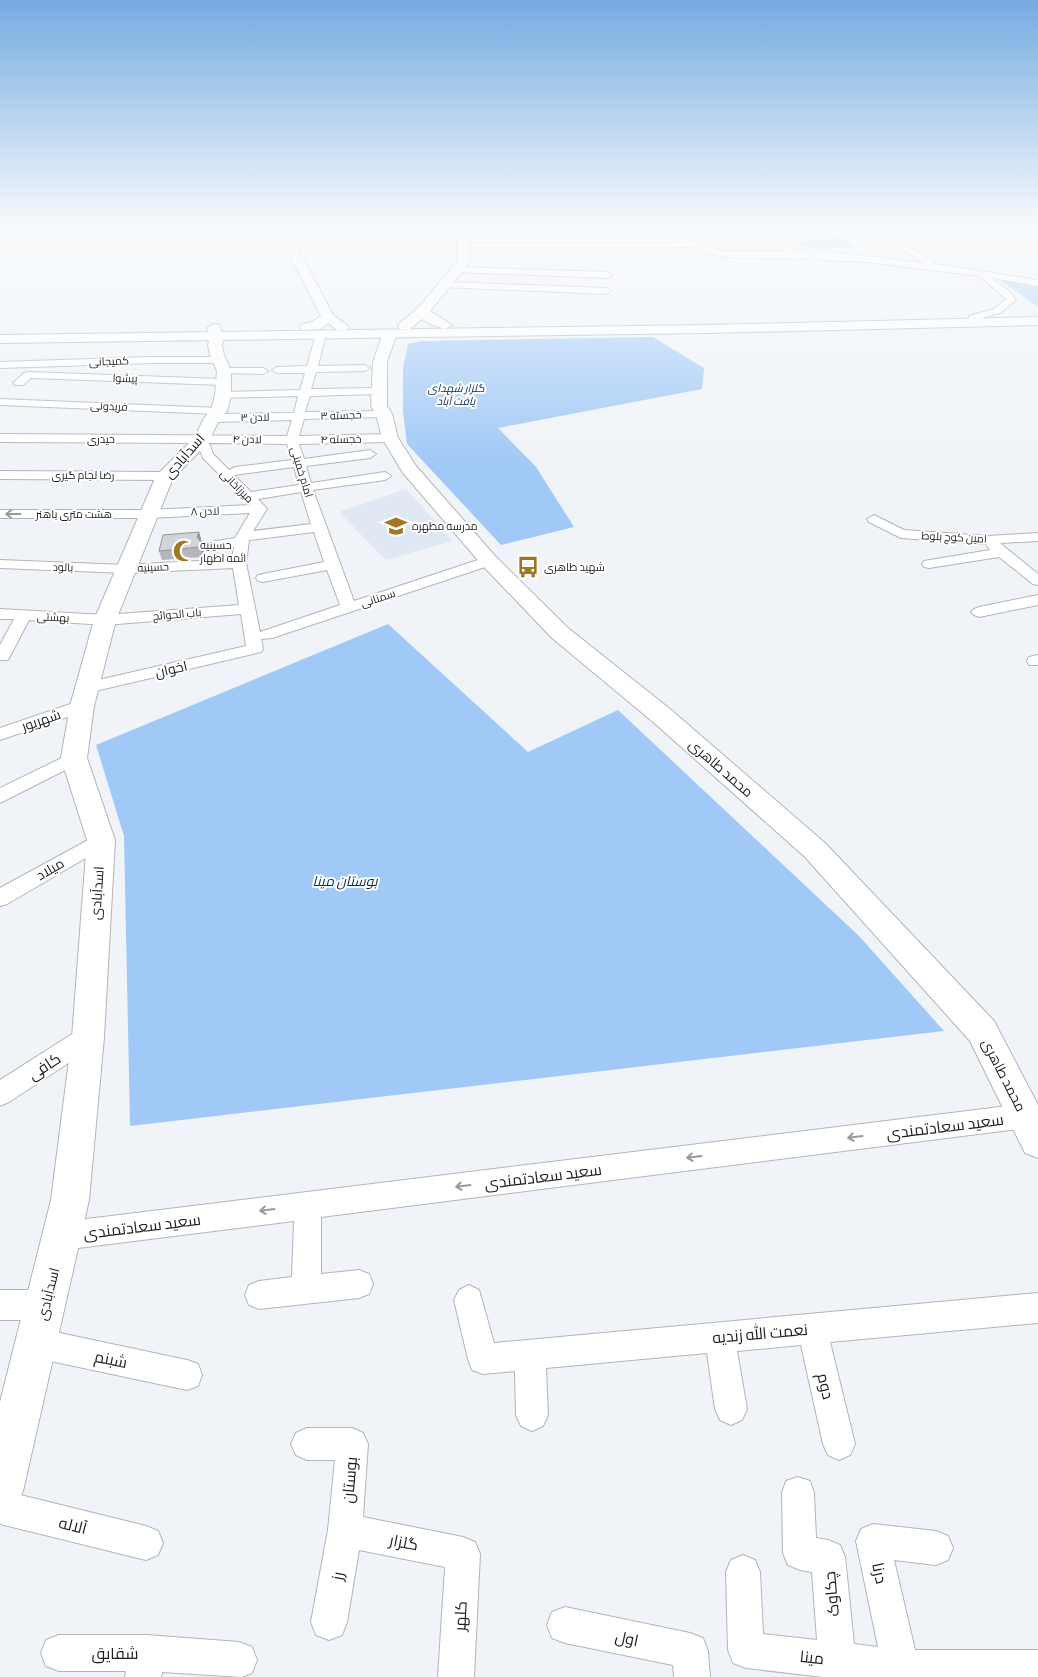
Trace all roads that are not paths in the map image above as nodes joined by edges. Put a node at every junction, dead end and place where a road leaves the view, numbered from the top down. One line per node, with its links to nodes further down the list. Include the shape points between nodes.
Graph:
1 (322, 306): 6 (street)
2 (427, 306): 4 (street)
3 (1003, 306): 7 (street)
4 (423, 311): 10 (street, via 426,317); 14 (street)
5 (1038, 315): 8 (street)
6 (328, 317): 11 (street); 13 (street, via 316,326)
7 (972, 318): 8 (street); 12 (street)
8 (1019, 320): 9 (street); 12 (street)
9 (1038, 322)
10 (445, 325): 12 (street); 14 (street)
11 (342, 326): 13 (street); 14 (street)
12 (629, 326): 14 (street)
13 (307, 327): 15 (street)
14 (400, 331): 17 (street); 20 (street); 32 (street, via 394,357 394,405)
15 (216, 332): 16 (street); 18 (street); 24 (street, اسدآبادی, via 215,345)
16 (321, 334): 17 (street); 23 (street, امام خمینی)
17 (362, 334): 20 (street)
18 (1, 338)
19 (0, 365): 24 (street, کمیجانی, via 151,364)
20 (373, 367): 23 (street); 32 (street)
21 (263, 370): 24 (street)
22 (277, 370): 23 (street)
23 (311, 370): 26 (street, امام خمینی)
24 (222, 377): 25 (street, پیشوا, via 135,383 28,375); 26 (street); 29 (street, اسدآبادی)
25 (19, 383)
26 (305, 393): 30 (street, امام خمینی); 32 (street)
27 (0, 402): 28 (street, فریدونی)
28 (64, 404): 29 (street, فریدونی); 31 (street)
29 (215, 414): 30 (street, لادن ۳); 34 (street, اسدآبادی)
30 (298, 417): 32 (street, خجسته ۳); 35 (street, امام خمینی)
31 (54, 420)
32 (381, 424): 35 (street, خجسته ۴); 36 (street); 53 (street, محمد طاهری, via 409,469)
33 (0, 438): 34 (street, حیدری)
34 (202, 439): 35 (street, لادن ۴); 39 (street, اسدآبادی); 42 (street, میرزاخانی, via 207,456)
35 (292, 440): 36 (street, امام خمینی)
36 (298, 465): 37 (street); 41 (street, امام خمینی)
37 (234, 471)
38 (0, 475): 39 (street, رضا لجام گیری)
39 (165, 476): 45 (street, اسدآبادی)
40 (385, 476): 41 (street)
41 (306, 488): 42 (street); 47 (street, امام خمینی)
42 (248, 496): 43 (street, میرزاخانی)
43 (260, 509): 45 (street, لادن ۸); 49 (street, میرزاخانی)
44 (0, 514): 45 (street, هشت متری باهنر, one-way to 44)
45 (149, 514): 60 (street, اسدآبادی)
46 (874, 519): 50 (street, امین کوچ بلوط, via 902,534)
47 (320, 527): 49 (street); 58 (street, امام خمینی)
48 (1038, 537): 50 (street, امین کوچ بلوط)
49 (241, 540): 51 (street); 54 (street)
50 (987, 540): 52 (street)
51 (208, 546)
52 (1002, 552): 57 (street); 59 (street)
53 (489, 562): 64 (street, سمنانی); 80 (street, محمد طاهری, via 560,633 662,715 815,850 982,1031)
54 (240, 563): 60 (street, حسینیه); 65 (street)
55 (1038, 563): 59 (street)
56 (0, 564): 60 (street, بالود)
57 (929, 564)
58 (332, 565): 61 (street); 64 (street, امام خمینی)
59 (1020, 566): 62 (street)
60 (126, 569): 69 (street, اسدآبادی)
61 (263, 578)
62 (1038, 581)
63 (1038, 600): 66 (street)
64 (349, 607): 70 (street, سمنانی)
65 (248, 609): 69 (street, باب الحوائج); 72 (street, اخوان, via 255,649)
66 (979, 612)
67 (0, 614): 68 (street, بهشتی)
68 (24, 615): 69 (street, بهشتی); 71 (street)
69 (105, 620): 72 (street, اسدآبادی)
70 (266, 635)
71 (2, 656)
72 (84, 697): 73 (street, شهریور); 74 (street, اسدآبادی)
73 (0, 734)
74 (74, 758): 75 (street); 76 (street, اسدآبادی)
75 (0, 796)
76 (101, 840): 77 (street, میلاد); 78 (street, اسدآبادی)
77 (0, 898)
78 (88, 1037): 79 (street, کافی); 83 (street, اسدآبادی, via 70,1200)
79 (0, 1094)
80 (1025, 1116): 81 (street, محمد طاهری); 82 (street, سعید سعادتمندی, one-way to 82)
81 (1038, 1141)
82 (308, 1205): 83 (street, سعید سعادتمندی, one-way to 83); 85 (street)
83 (62, 1236): 89 (street, اسدآبادی)
84 (359, 1284): 85 (street)
85 (306, 1290): 86 (street)
86 (259, 1295)
87 (469, 1300): 94 (street, نعمت الله زندیه, via 483,1359)
88 (0, 1305): 89 (street)
89 (45, 1305): 93 (street, اسدآبادی)
90 (1038, 1308): 91 (street, نعمت الله زندیه)
91 (812, 1329): 92 (street, نعمت الله زندیه); 99 (street, دوم)
92 (720, 1337): 94 (street, نعمت الله زندیه); 96 (street)
93 (36, 1343): 95 (street, شبنم); 100 (street, اسدآبادی)
94 (530, 1355): 97 (street)
95 (187, 1375)
96 (732, 1409)
97 (532, 1415)
98 (307, 1444): 103 (street, بوستان, via 352,1444)
99 (839, 1444)
100 (0, 1491)
101 (798, 1493): 111 (street, چکاوک, via 800,1553 828,1558)
102 (0, 1507): 104 (street, آلاله)
103 (345, 1530): 106 (street, گلزار); 108 (street, رز)
104 (146, 1544)
105 (936, 1548): 116 (street, درنا, via 873,1541)
106 (463, 1554): 118 (street, کلهر)
107 (743, 1572): 111 (street, مینا, via 746,1650)
108 (329, 1622)
109 (565, 1624): 113 (street, اول)
110 (59, 1653): 114 (street, شقایق)
111 (837, 1659): 116 (street, مینا)
112 (239, 1660): 114 (street, شقایق)
113 (691, 1664)
114 (145, 1665)
115 (1038, 1668): 117 (street, مینا)
116 (886, 1670): 117 (street, مینا)
117 (996, 1672)
118 (456, 1677)

